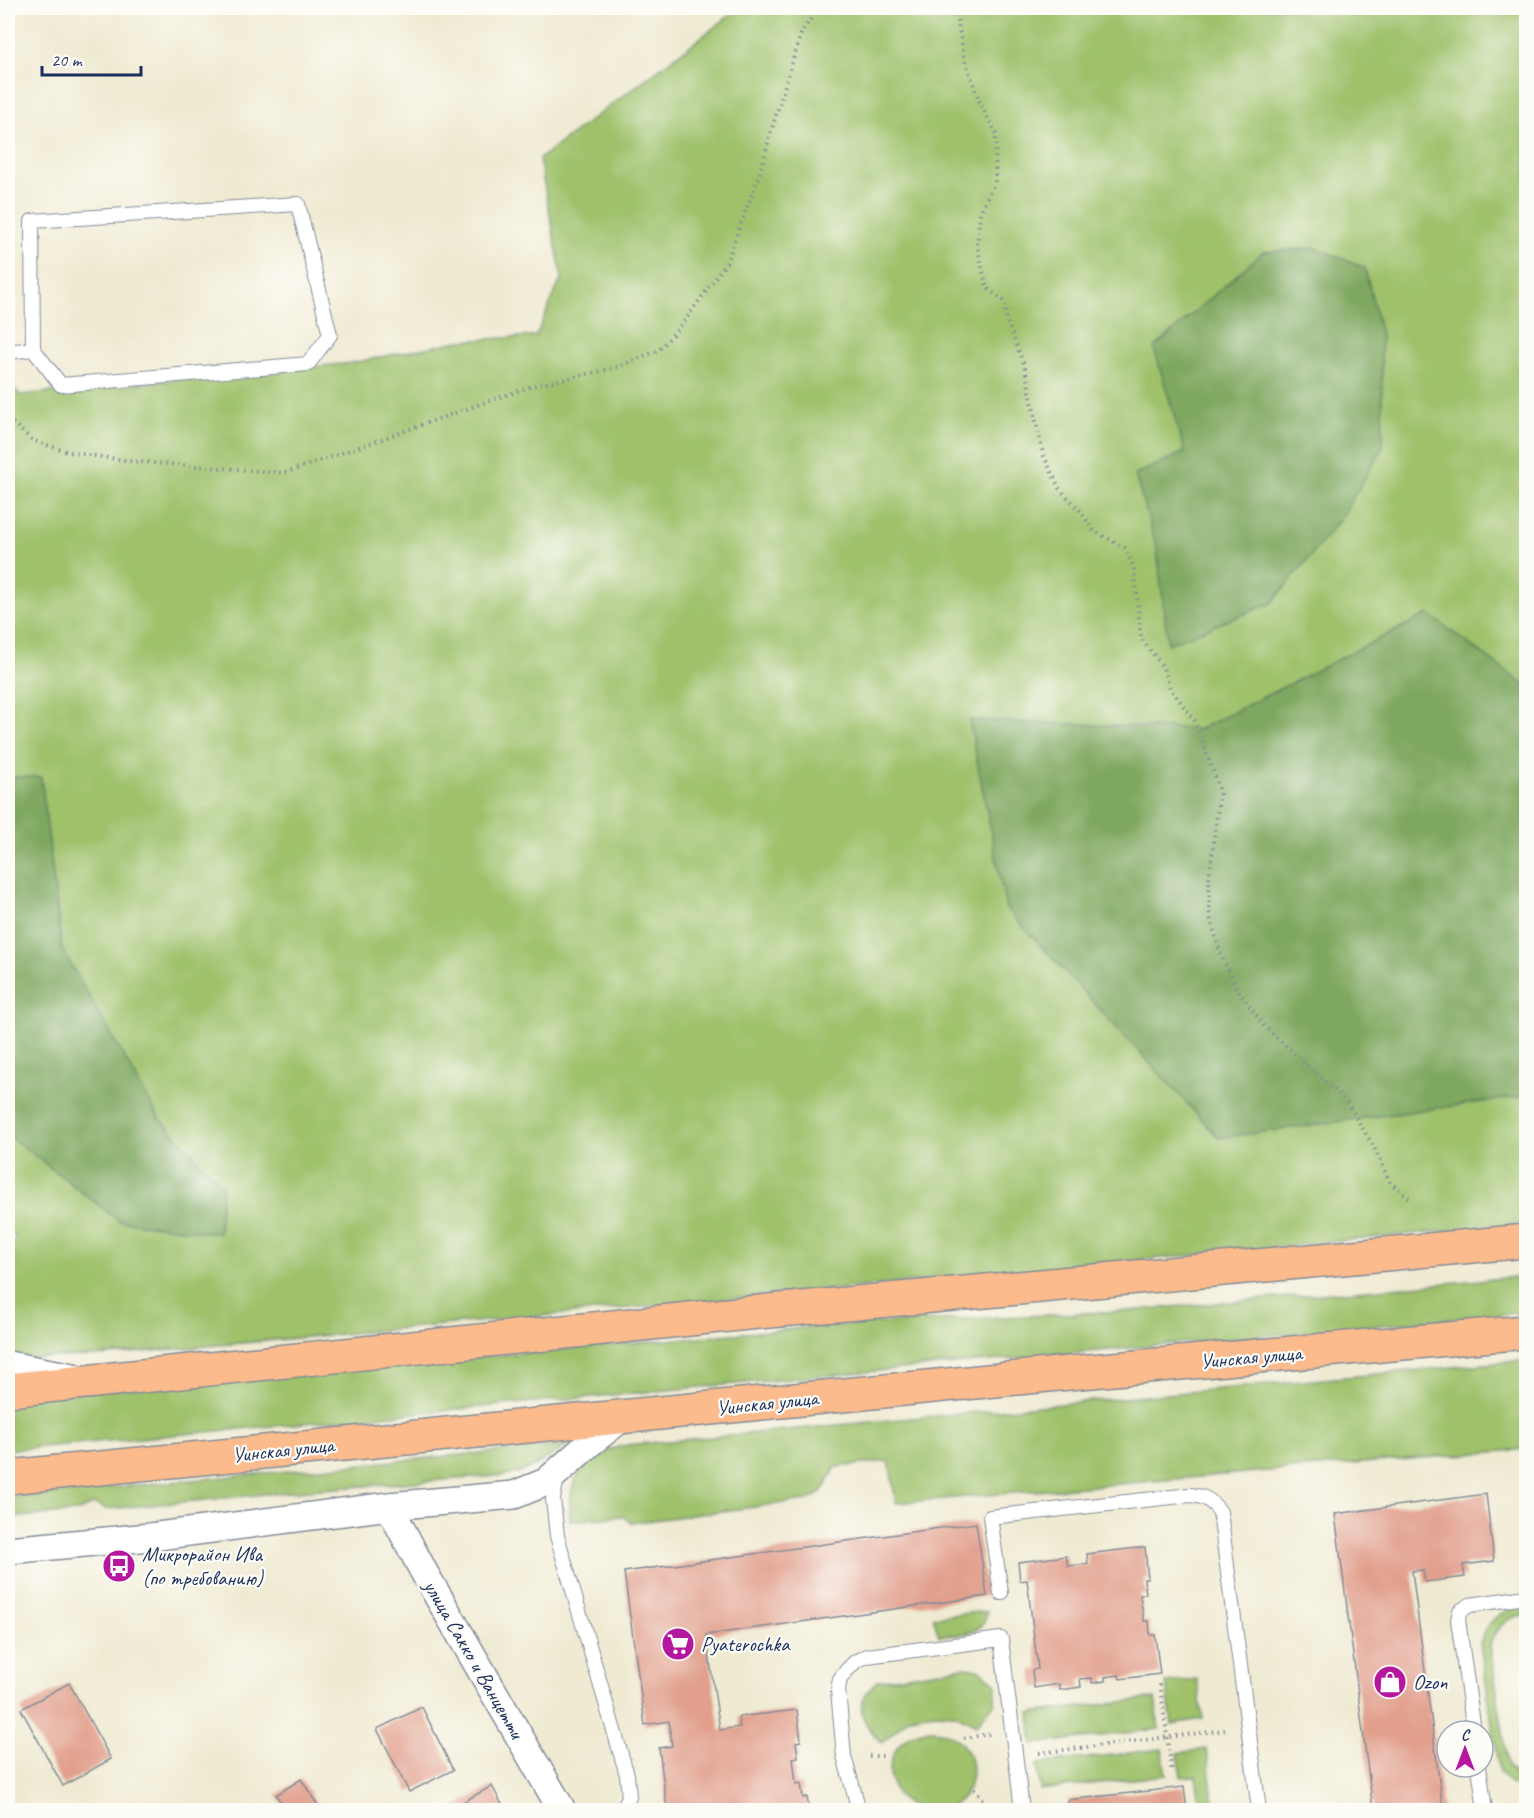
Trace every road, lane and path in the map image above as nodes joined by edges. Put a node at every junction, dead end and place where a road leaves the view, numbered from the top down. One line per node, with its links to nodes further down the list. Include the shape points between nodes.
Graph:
1 (818, 8): 5 (path, via 801,34 760,173 726,263 659,350 615,368 532,386 285,473 68,452 32,440)
2 (955, 8): 6 (path, via 965,60 981,106 996,133 995,182 980,212 977,246 987,288 1005,302 1006,319 1024,364 1043,454 1059,488 1094,531 1125,548 1134,567 1141,638 1195,721 1220,791 1209,879 1210,917 1221,955 1236,987 1264,1026 1346,1101 1390,1182)
3 (33, 349): 3 (lane, via 32,221 298,204 330,335 308,364 61,385); 4 (lane)
4 (8, 352)
5 (8, 418)
6 (1412, 1201)
7 (1527, 1241): 9 (main road)
8 (1527, 1258): 9 (main road, via 1107,1296)
9 (993, 1290): 12 (main road)
10 (1527, 1332): 14 (main road, Уинская улица)
11 (8, 1365): 12 (street)
12 (95, 1381): 13 (main road)
13 (8, 1390)
14 (623, 1417): 15 (street); 16 (main road, Уинская улица)
15 (558, 1472): 17 (street, via 533,1488 514,1494); 30 (lane, via 553,1499 557,1536 627,1775 629,1797)
16 (8, 1477)
17 (389, 1506): 18 (street, via 150,1537); 29 (street, улица Сакко и Ванцетти)
18 (8, 1550)
19 (1000, 1593): 23 (lane, via 990,1517 1190,1494 1204,1496 1220,1512)
20 (1527, 1597): 22 (lane, via 1470,1605 1460,1611 1458,1620)
21 (1160, 1684): 24 (path)
22 (1472, 1719)
23 (1248, 1727): 24 (path); 34 (lane)
24 (1168, 1739): 25 (path); 26 (path)
25 (1014, 1755): 31 (lane, via 1001,1639 867,1656 847,1670 838,1690 844,1756); 33 (lane)
26 (1172, 1773)
27 (1481, 1779): 35 (lane)
28 (974, 1789): 32 (path)
29 (562, 1810)
30 (622, 1810)
31 (859, 1810)
32 (993, 1810)
33 (1022, 1810)
34 (1259, 1810)
35 (1485, 1810)

